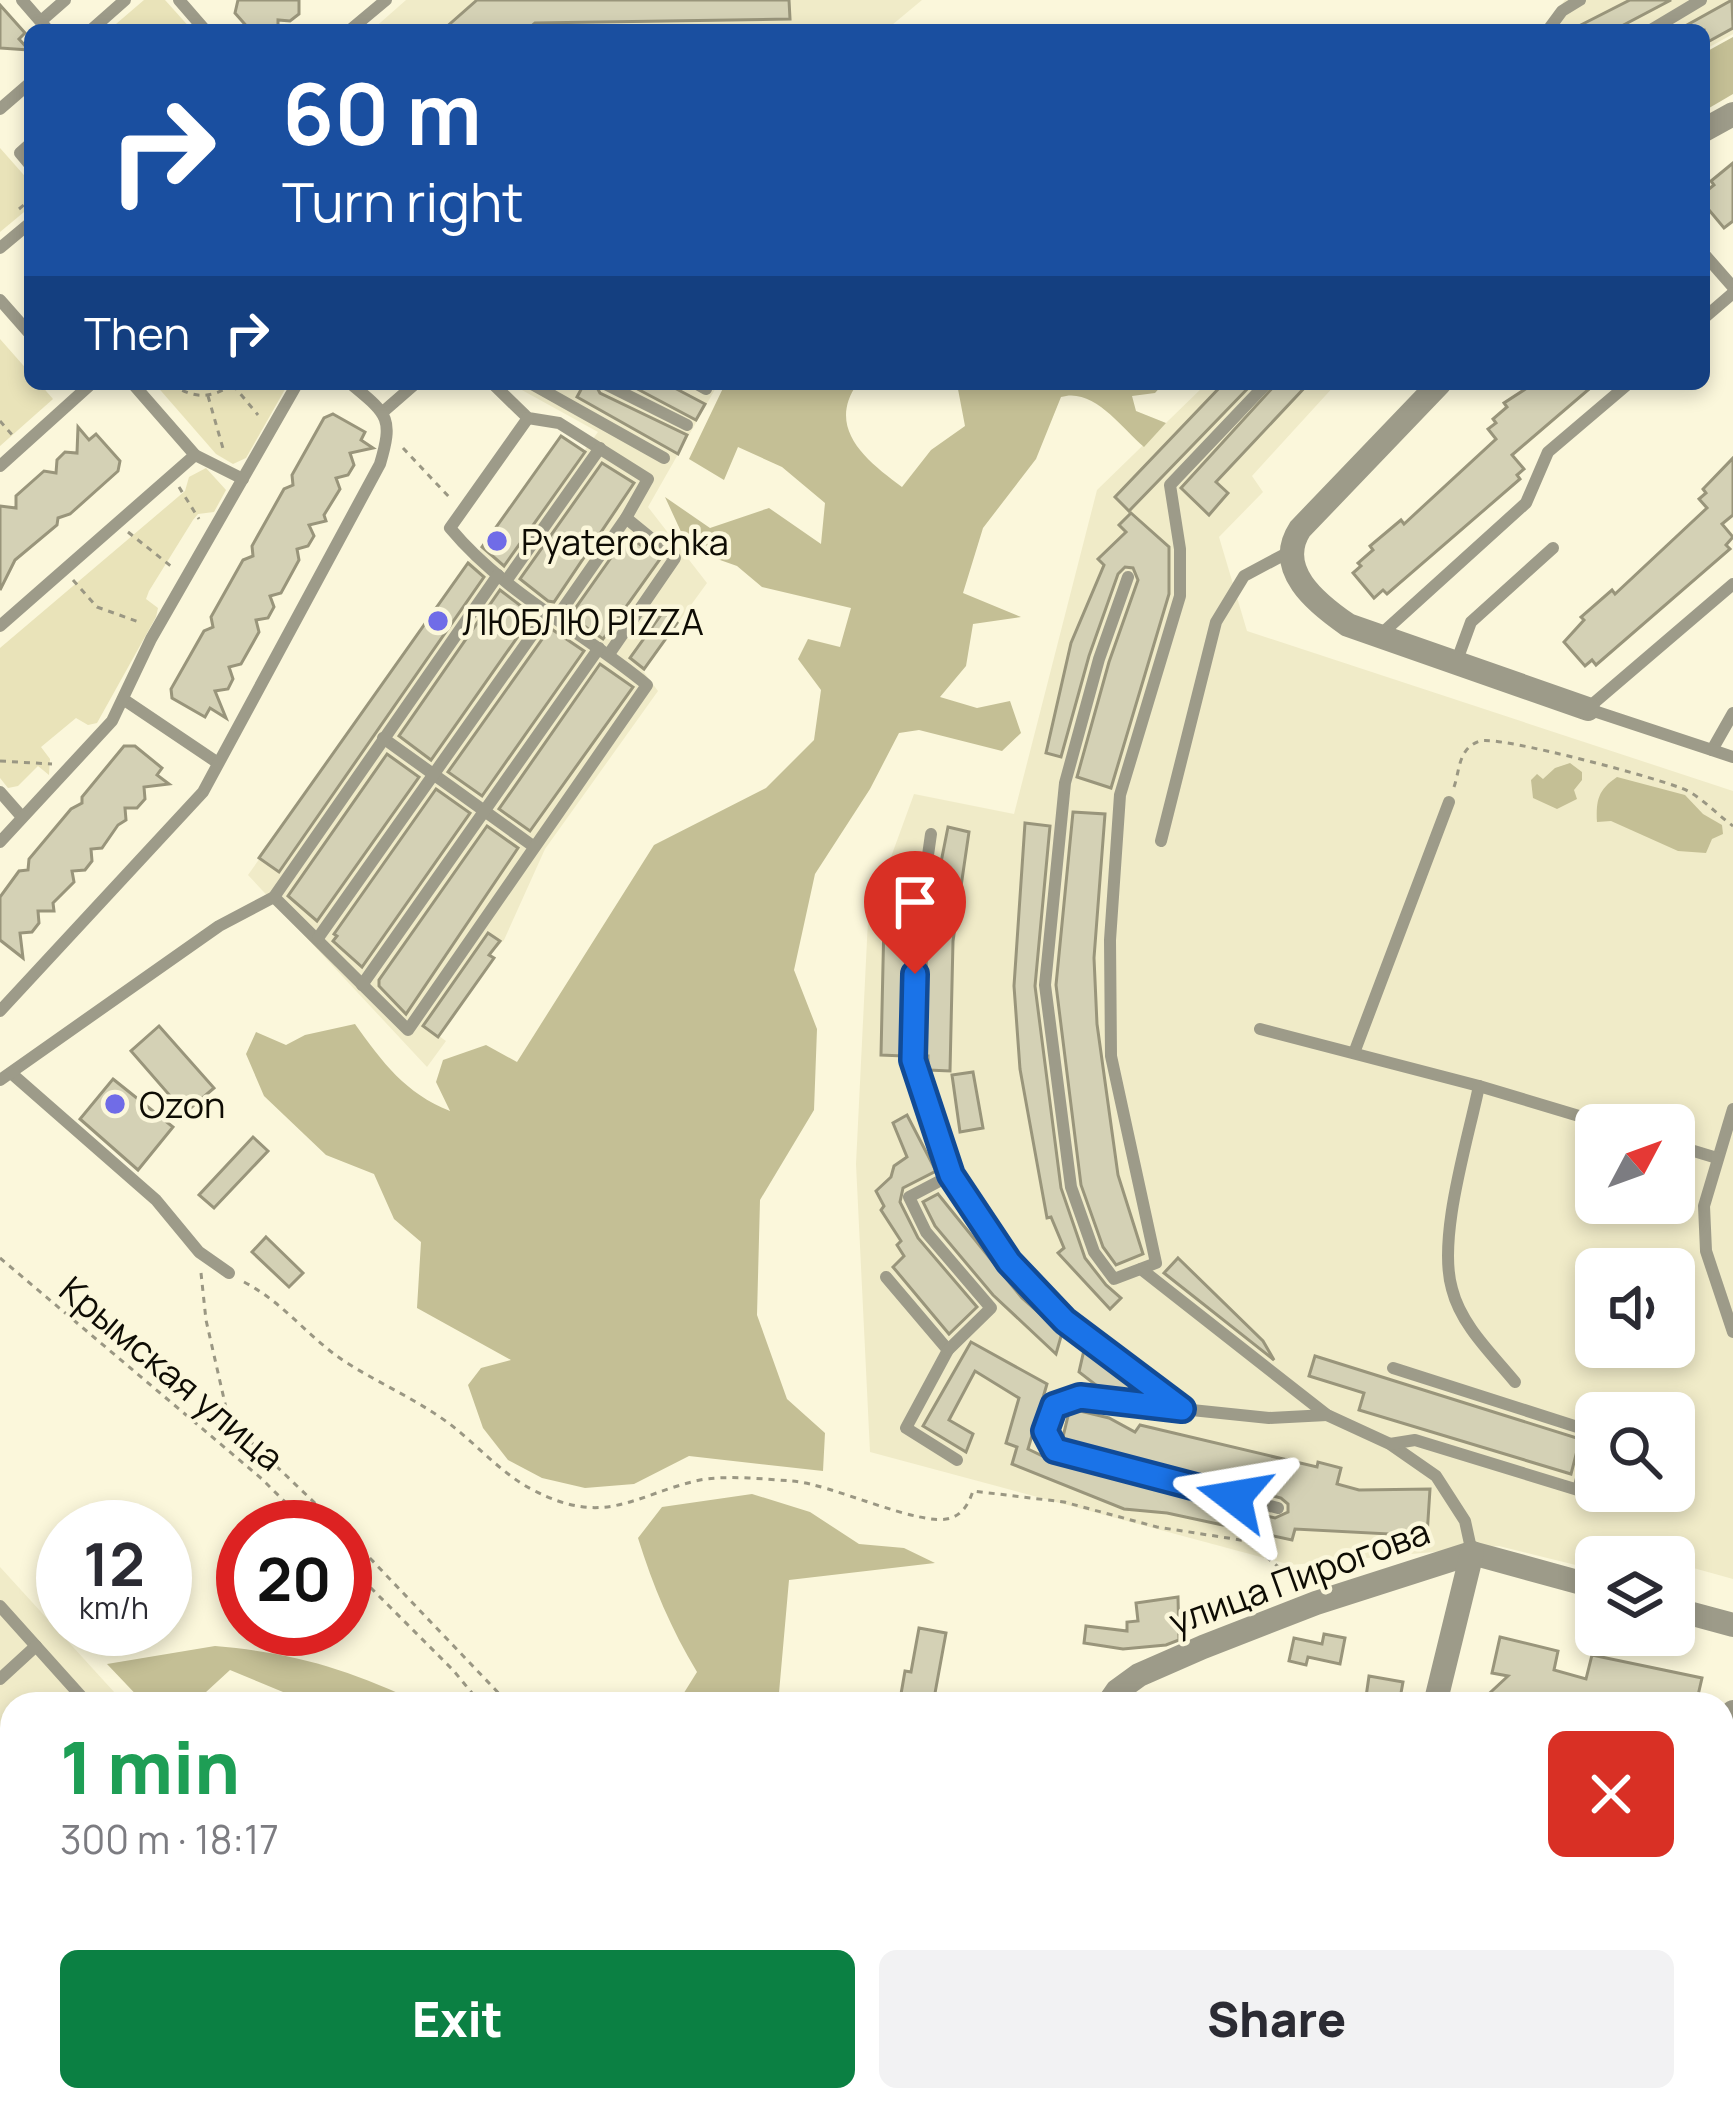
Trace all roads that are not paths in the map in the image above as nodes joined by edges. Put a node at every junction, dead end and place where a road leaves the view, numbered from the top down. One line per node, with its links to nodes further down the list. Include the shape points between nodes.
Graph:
1 (22, 0): 7 (lane)
2 (65, 0): 8 (lane)
3 (125, 0): 9 (lane)
4 (386, 0): 10 (lane)
5 (1580, 0): 11 (lane)
6 (1701, 0): 12 (lane)
7 (42, 24)
8 (46, 24)
9 (98, 24)
10 (357, 24)
11 (1552, 24)
12 (1661, 24)
13 (24, 88): 14 (lane)
14 (0, 109)
15 (24, 228): 16 (lane)
16 (0, 248)
17 (1710, 261): 18 (lane)
18 (1733, 290): 20 (lane)
19 (0, 300): 21 (lane)
20 (1710, 312)
21 (24, 327)
22 (79, 390): 39 (lane)
23 (138, 390): 37 (lane)
24 (294, 390): 40 (lane)
25 (358, 390): 33 (lane)
26 (408, 390): 33 (lane)
27 (499, 390): 34 (lane)
28 (543, 390): 38 (lane)
29 (617, 390): 35 (lane)
30 (1260, 390): 81 (lane, via 1170,485 1180,596 1120,795 1111,1056 1156,1263)
31 (1432, 390): 43 (street, via 1316,510)
32 (1621, 390): 49 (lane, via 1548,452 1526,503)
33 (384, 411): 58 (lane, via 389,433 380,464)
34 (528, 418): 36 (lane, via 559,423); 45 (lane, via 451,528)
35 (687, 425)
36 (600, 448): 41 (lane, via 648,478); 45 (lane)
37 (195, 455): 40 (lane); 48 (lane)
38 (664, 458)
39 (0, 466)
40 (243, 478): 52 (lane)
41 (626, 518): 47 (lane); 50 (lane, via 675,558)
42 (1553, 548): 51 (lane, via 1471,622)
43 (1289, 552): 49 (street, via 1293,571 1330,614); 65 (lane, via 1244,577 1216,622)
44 (1128, 577): 81 (lane, via 1066,783 1045,985 1071,1187 1103,1268 1114,1280)
45 (502, 578): 47 (lane); 55 (lane)
46 (1733, 584): 53 (lane)
47 (553, 614): 50 (lane); 59 (lane)
48 (0, 626)
49 (1379, 636): 51 (street)
50 (604, 651): 62 (lane); 67 (lane, via 647,685)
51 (1456, 663): 53 (street)
52 (123, 699): 58 (lane); 63 (lane)
53 (1588, 709): 56 (lane)
54 (1733, 713): 56 (lane)
55 (383, 738): 59 (lane); 68 (lane)
56 (1712, 750): 57 (lane)
57 (1733, 757)
58 (218, 764): 71 (lane, via 203,792)
59 (435, 775): 62 (lane); 69 (lane)
60 (0, 792): 63 (lane)
61 (1449, 802): 73 (lane)
62 (485, 812): 67 (lane); 70 (lane)
63 (22, 817): 66 (lane)
64 (931, 834): 80 (lane, via 916,932 913,1060)
65 (1161, 841)
66 (0, 842)
67 (533, 846): 70 (lane, via 408,1030)
68 (274, 897): 69 (lane); 74 (lane, via 219,926)
69 (318, 938): 70 (lane)
70 (362, 985)
71 (0, 1012)
72 (1260, 1029): 73 (lane)
73 (1354, 1053): 75 (lane)
74 (6, 1076): 82 (lane, via 156,1200 199,1252)
75 (1479, 1086): 77 (lane); 87 (lane, via 1446,1253 1452,1292 1470,1328)
76 (1733, 1109): 79 (lane)
77 (1575, 1115)
78 (1695, 1151): 79 (lane)
79 (1717, 1158): 84 (lane, via 1704,1206 1706,1251)
80 (951, 1175): 85 (lane, via 909,1197 926,1232 991,1308); 88 (lane, via 1009,1262 1065,1321)
81 (1141, 1269): 89 (lane)
82 (229, 1273)
83 (886, 1277): 85 (lane)
84 (1733, 1332)
85 (948, 1350): 92 (lane, via 906,1428)
86 (1393, 1368): 90 (lane)
87 (1515, 1382)
88 (1182, 1409): 89 (lane); 94 (lane, via 1080,1397 1054,1406 1045,1431 1055,1450)
89 (1327, 1415): 91 (lane)
90 (1575, 1426)
91 (1390, 1444): 93 (lane, via 1415,1440); 95 (lane, via 1436,1476 1465,1521)
92 (957, 1460)
93 (1575, 1489)
94 (1278, 1508)
95 (1472, 1552): 96 (street, улица Пирогова); 104 (street, улица Пирогова, via 1316,1603 1138,1675); 105 (street)
96 (1575, 1581)
97 (0, 1606): 100 (lane)
98 (1695, 1615): 99 (street)
99 (1733, 1625)
100 (36, 1646): 102 (lane)
101 (45, 1656): 103 (lane)
102 (0, 1679)
103 (77, 1692)
104 (1116, 1692)
105 (1438, 1692)

